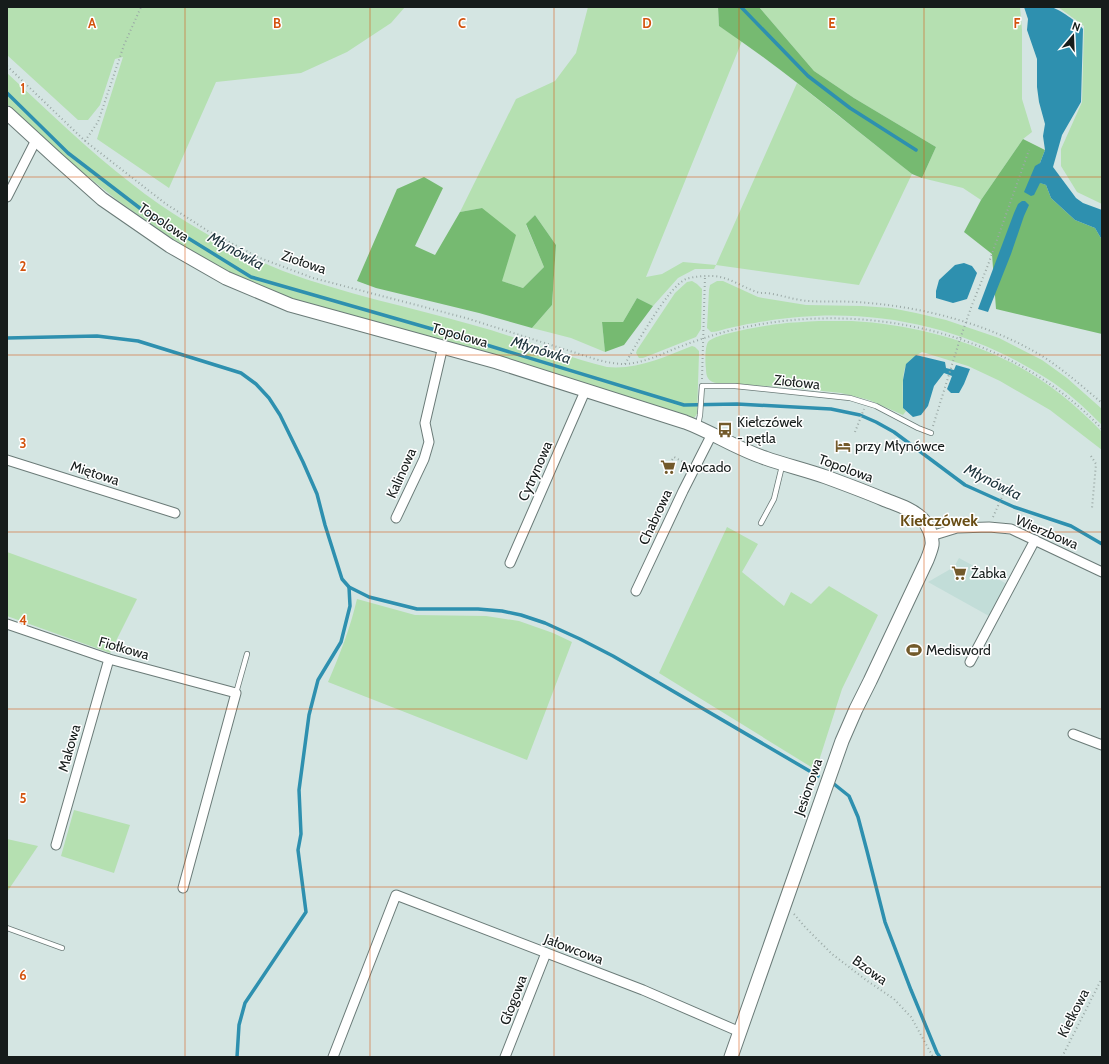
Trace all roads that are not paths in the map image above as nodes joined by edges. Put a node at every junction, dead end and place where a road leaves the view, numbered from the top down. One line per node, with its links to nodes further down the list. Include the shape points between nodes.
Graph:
1 (7, 113): 2 (street, Topolowa)
2 (36, 140): 3 (street); 4 (street, Topolowa, via 102,199 170,246 226,278 290,305)
3 (7, 197)
4 (443, 346): 5 (street, Topolowa); 12 (street, Kalinowa, via 425,423 429,442 424,459)
5 (586, 389): 6 (street, Topolowa, via 678,420); 16 (street, Cytrynowa)
6 (699, 421): 7 (lane, Ziołowa, via 702,386 735,386 850,398 876,406); 8 (street, Topolowa)
7 (931, 433)
8 (712, 434): 10 (street, Topolowa, via 746,451); 18 (street, Chabrowa)
9 (7, 460): 11 (street, Miętowa)
10 (783, 464): 13 (lane, via 774,499); 14 (street, Topolowa, via 825,477 902,507 922,518)
11 (175, 513)
12 (396, 518)
13 (761, 523)
14 (931, 536): 15 (street, Wierzbowa, via 957,528 989,527 1011,529); 31 (street, Jesionowa, via 932,545 927,560 842,741)
15 (1035, 540): 17 (street, Wierzbowa); 22 (street)
16 (510, 563)
17 (1102, 572)
18 (636, 591)
19 (7, 624): 21 (street, Fiołkowa)
20 (247, 654): 23 (lane)
21 (109, 660): 23 (street, Fiołkowa); 26 (street, Makowa)
22 (970, 662)
23 (236, 693): 27 (street)
24 (1073, 734): 25 (street)
25 (1102, 745)
26 (56, 845)
27 (183, 888)
28 (7, 928): 29 (lane)
29 (62, 948)
30 (546, 953): 31 (street, Jałowcowa, via 643,990); 32 (street, Jałowcowa, via 396,895); 33 (street, Głogowa)
31 (740, 1032): 34 (street, Jesionowa)
32 (333, 1057)
33 (506, 1057)
34 (731, 1057)

